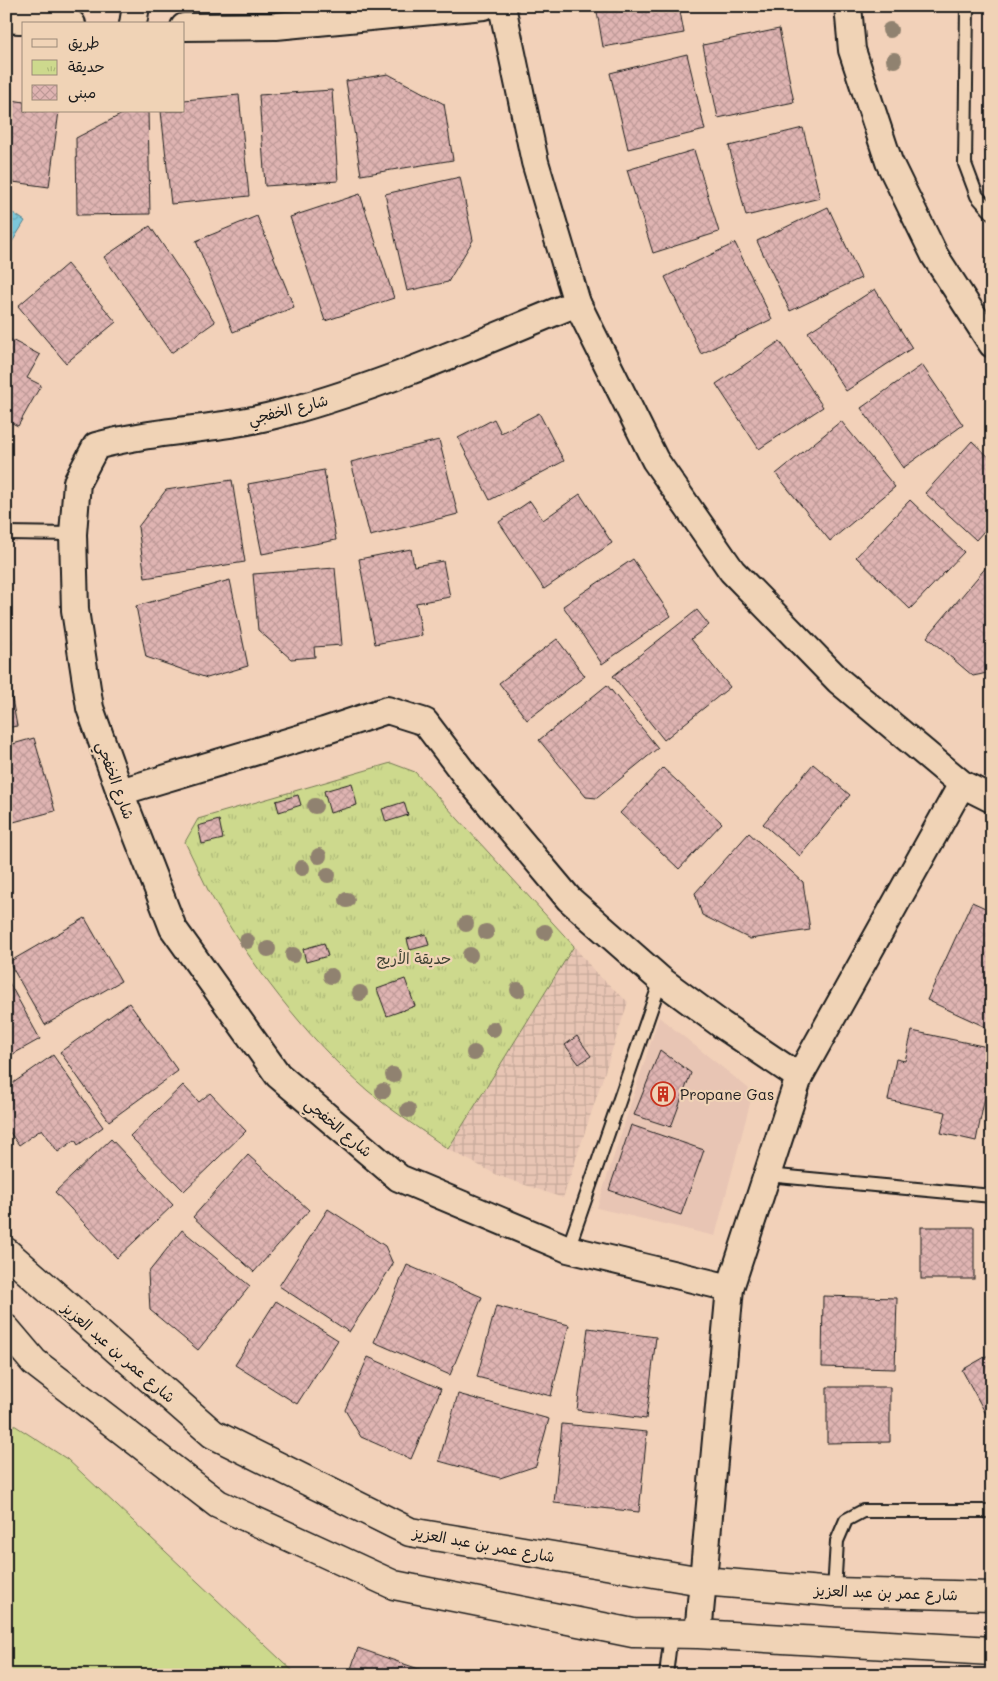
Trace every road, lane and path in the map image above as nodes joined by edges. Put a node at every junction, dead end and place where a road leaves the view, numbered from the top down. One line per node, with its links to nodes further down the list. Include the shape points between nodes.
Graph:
1 (136, 6): 8 (street)
2 (484, 6): 9 (street, via 276,26)
3 (502, 6): 11 (street, via 535,162)
4 (848, 6): 12 (street, via 852,50 889,162 935,256)
5 (968, 6): 10 (lane, via 965,164 977,196)
6 (6, 19): 7 (street)
7 (46, 22)
8 (133, 22)
9 (185, 27)
10 (992, 214)
11 (577, 303): 14 (street, شارع الخفجي, via 377,384 285,413 202,429 121,439 96,446 77,482); 15 (street, via 655,460 732,571 839,681)
12 (992, 344)
13 (6, 533): 14 (lane)
14 (73, 534): 16 (street, شارع الخفجي, via 75,610 90,708)
15 (962, 784): 17 (street); 19 (street)
16 (120, 792): 18 (street, via 387,710 425,722 569,898); 22 (street, شارع الخفجي, via 173,928 278,1075 399,1178)
17 (992, 799)
18 (661, 980): 19 (street); 22 (lane)
19 (799, 1077): 20 (street)
20 (767, 1175): 21 (lane); 24 (street)
21 (992, 1196)
22 (568, 1249): 24 (street, شارع الخفجي)
23 (6, 1252): 29 (street, شارع عمر بن عبد العزيز, via 213,1434 410,1532)
24 (730, 1288): 29 (street)
25 (6, 1329): 27 (street)
26 (6, 1348): 27 (street)
27 (34, 1362): 32 (street, via 218,1504 394,1585 633,1633)
28 (992, 1511): 30 (lane, via 863,1511 846,1520 838,1541)
29 (702, 1581): 30 (street, شارع عمر بن عبد العزيز); 33 (street)
30 (834, 1592): 31 (street, شارع عمر بن عبد العزيز)
31 (992, 1596)
32 (671, 1634): 33 (street); 35 (lane)
33 (698, 1634): 34 (street)
34 (992, 1652)
35 (666, 1675)

